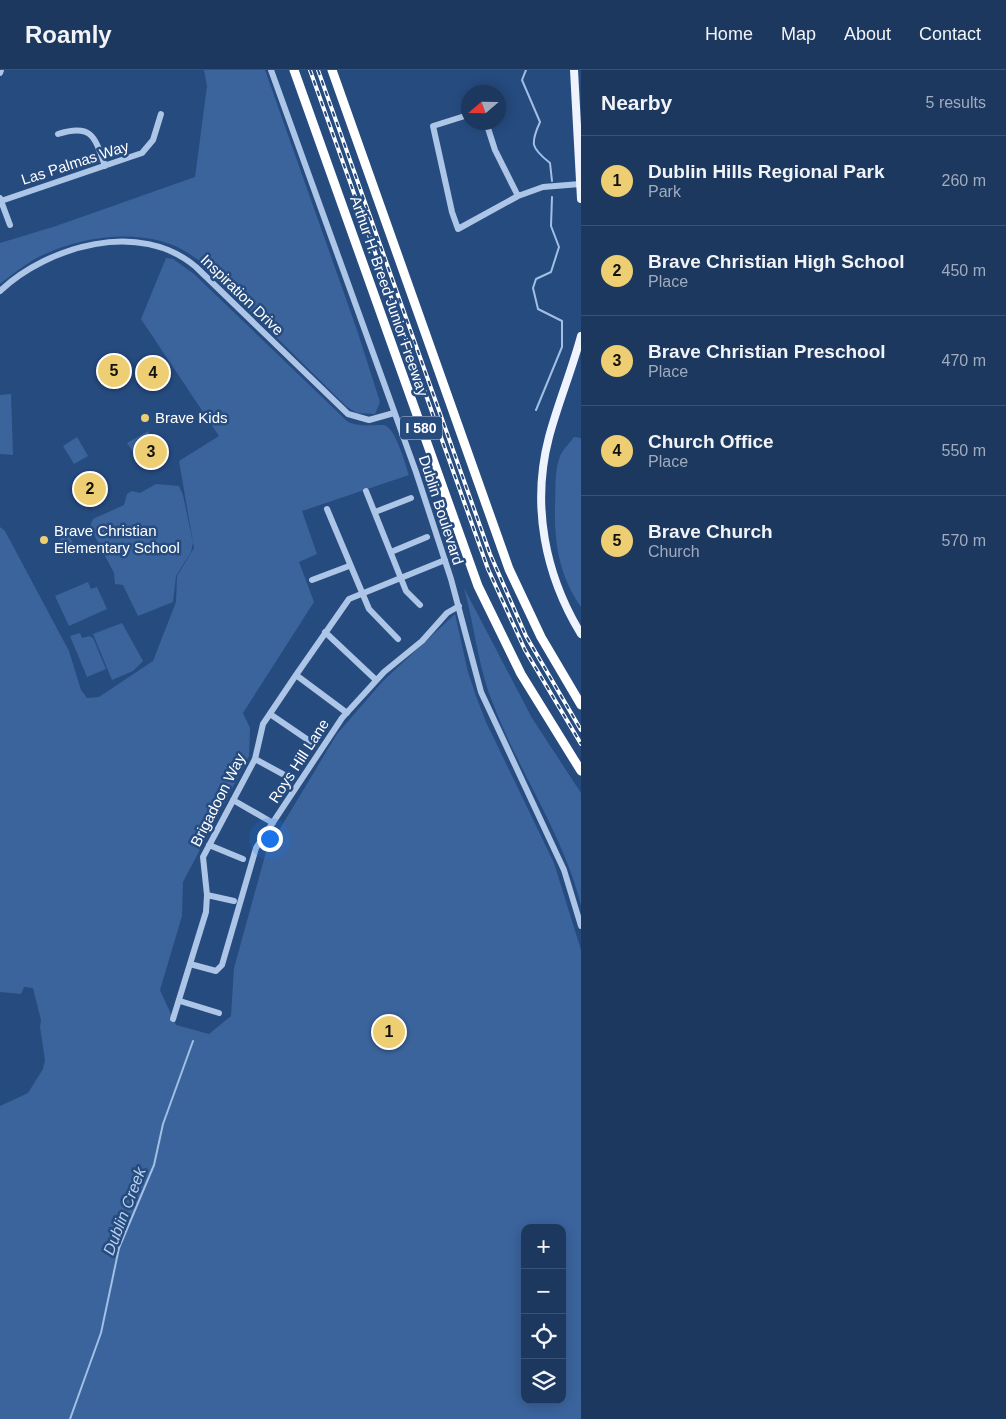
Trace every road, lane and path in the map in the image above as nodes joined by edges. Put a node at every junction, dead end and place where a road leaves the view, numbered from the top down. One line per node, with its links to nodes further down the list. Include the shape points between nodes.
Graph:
1 (271, 70): 17 (street, Dublin Boulevard)
2 (294, 70): 41 (highway, Arthur H. Breed Junior Freeway / I 580, via 476,580 518,668)
3 (332, 70): 36 (highway, Arthur H. Breed Junior Freeway / I 580, via 503,551 541,637)
4 (574, 70): 10 (main road)
5 (160, 114): 9 (street, Las Palmas Way, via 149,148 138,156)
6 (461, 117): 11 (street, via 433,126 458,229)
7 (489, 130): 11 (street)
8 (58, 134): 9 (street, via 77,129 89,133 97,144)
9 (104, 166): 12 (street, Las Palmas Way)
10 (580, 184): 11 (street, via 543,187); 13 (main road)
11 (518, 196)
12 (1, 199): 14 (street)
13 (581, 199)
14 (10, 225)
15 (0, 291): 17 (street, Inspiration Drive, via 34,266 80,247 124,242 169,250 196,267 345,412 369,420)
16 (581, 336): 32 (main road, via 547,448 541,503 552,573)
17 (394, 413): 24 (street, Dublin Boulevard)
18 (366, 491): 21 (street)
19 (411, 498): 21 (street)
20 (327, 509): 25 (street)
21 (375, 512): 23 (street)
22 (427, 537): 23 (street)
23 (391, 552): 26 (street)
24 (445, 560): 26 (street, Brigadoon Way); 30 (street, Dublin Boulevard)
25 (349, 566): 27 (street); 28 (street)
26 (400, 576): 28 (street, Brigadoon Way); 29 (street, via 406,591)
27 (312, 580)
28 (360, 594): 31 (street, Brigadoon Way, via 349,599); 33 (street, via 369,610)
29 (420, 605)
30 (459, 606): 35 (street, Roys Hill Lane, via 441,618 422,641); 49 (street, Dublin Boulevard, via 481,692 564,870)
31 (325, 632): 34 (street, Brigadoon Way); 35 (street)
32 (581, 634)
33 (398, 639)
34 (296, 674): 37 (street); 38 (street, Brigadoon Way)
35 (376, 680): 37 (street, Roys Hill Lane)
36 (581, 705)
37 (346, 713): 44 (street, Roys Hill Lane)
38 (270, 714): 39 (street); 40 (street, Brigadoon Way, via 263,724)
39 (314, 744)
40 (255, 759): 42 (street); 43 (street, Brigadoon Way)
41 (581, 771)
42 (290, 778)
43 (233, 800): 44 (street); 45 (street, Brigadoon Way)
44 (273, 823): 50 (street, Roys Hill Lane, via 256,848 222,965 216,971)
45 (208, 845): 46 (street); 47 (street, Brigadoon Way, via 203,857)
46 (243, 859)
47 (207, 895): 48 (street); 50 (street, Brigadoon Way, via 206,912)
48 (234, 901)
49 (581, 926)
50 (190, 964): 51 (street, Brigadoon Way)
51 (180, 1001): 52 (street); 53 (street, Brigadoon Way)
52 (219, 1013)
53 (173, 1019)

